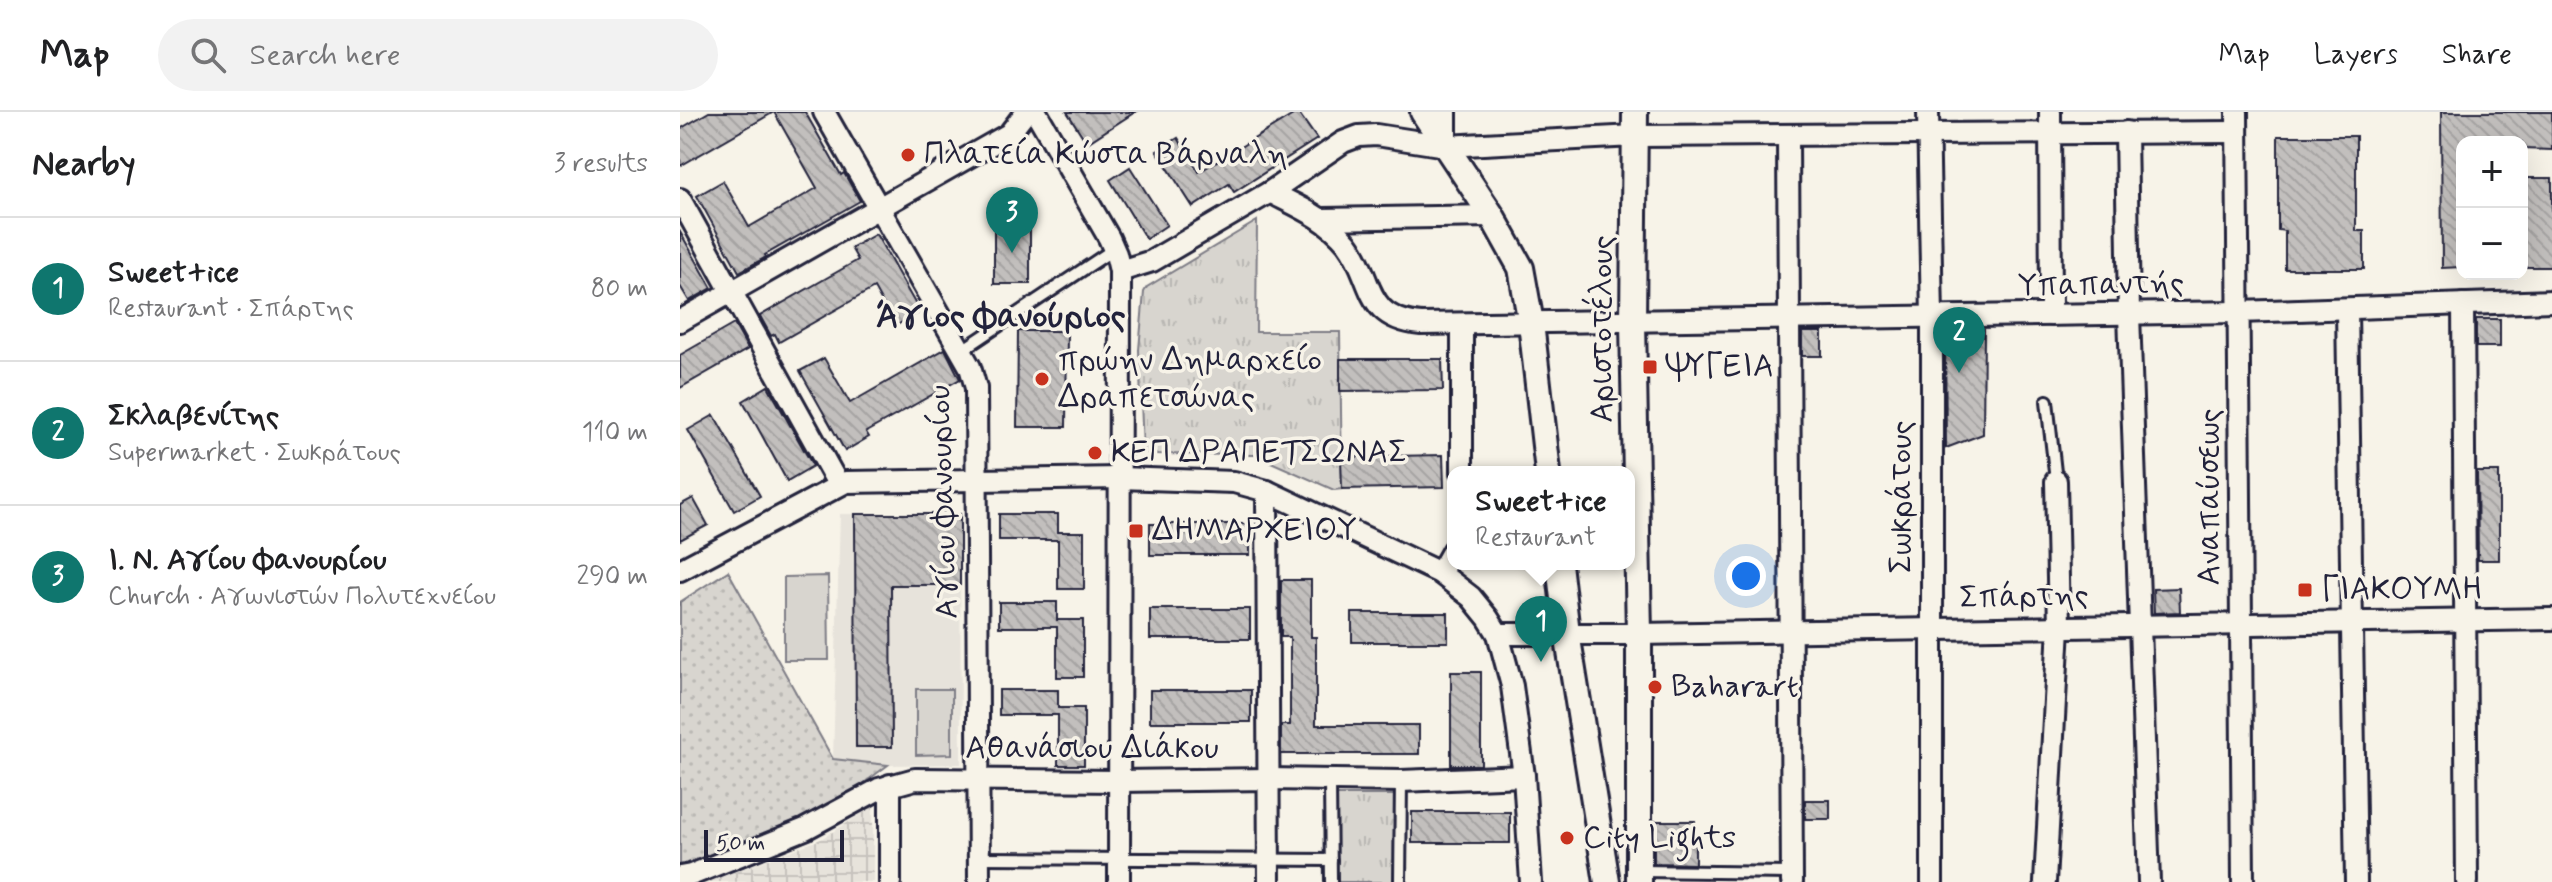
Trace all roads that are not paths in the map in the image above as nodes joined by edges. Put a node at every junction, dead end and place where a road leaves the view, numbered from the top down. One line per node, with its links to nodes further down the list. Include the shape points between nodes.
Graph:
1 (824, 112): 16 (street, Αγίου Φανουρίου)
2 (1026, 112): 16 (street, via 1009,134)
3 (1036, 112): 19 (street)
4 (1423, 112): 13 (street)
5 (1446, 112): 13 (street)
6 (1928, 112): 11 (street, Σωκράτους)
7 (2050, 122): 10 (street); 11 (street); 27 (street)
8 (2237, 122): 10 (street); 25 (street, Αναπαύσεως)
9 (1635, 124): 12 (street); 13 (street); 31 (street, Αριστοτέλους)
10 (2126, 132): 26 (street)
11 (1928, 135): 12 (street); 28 (street, Σωκράτους)
12 (1788, 136): 29 (street)
13 (1446, 146): 14 (street, via 1359,136); 17 (street)
14 (1270, 192): 18 (street); 20 (street, via 1152,261)
15 (680, 199): 21 (street)
16 (878, 209): 21 (street); 34 (street, Αγίου Φανουρίου)
17 (1492, 216): 18 (street); 32 (street, via 1521,268)
18 (1323, 219): 33 (street, Υπαπαντής, via 1346,242 1382,311 1412,323)
19 (1114, 249): 20 (street); 34 (lane)
20 (1120, 271): 38 (street)
21 (732, 291): 30 (street); 41 (street)
22 (2552, 301): 23 (street, Υπαπαντής)
23 (2463, 304): 24 (street, Υπαπαντής); 48 (street)
24 (2347, 309): 25 (street, Υπαπαντής); 49 (street)
25 (2239, 312): 26 (street, Υπαπαντής); 50 (street, Αναπαύσεως)
26 (2129, 314): 27 (street, Υπαπαντής); 51 (street)
27 (2051, 315): 28 (street, Υπαπαντής)
28 (1932, 318): 29 (street, Υπαπαντής); 53 (street, Σωκράτους)
29 (1789, 320): 31 (street, Υπαπαντής); 54 (street)
30 (680, 321)
31 (1633, 322): 32 (street, Υπαπαντής); 57 (street, Αριστοτέλους)
32 (1531, 323): 33 (street, Υπαπαντής); 37 (street)
33 (1462, 324): 36 (street)
34 (961, 351): 39 (street, Αγίου Φανουρίου, via 976,388)
35 (2047, 401): 40 (lane)
36 (1462, 466)
37 (1547, 466)
38 (1120, 478): 39 (street); 42 (street, via 1234,482); 61 (street)
39 (977, 479): 41 (street); 59 (street, Αγίου Φανουρίου)
40 (2056, 481): 52 (street)
41 (838, 484): 44 (street)
42 (1267, 491): 46 (street); 60 (street)
43 (1447, 561): 46 (street)
44 (680, 570)
45 (1560, 570): 55 (street)
46 (1440, 573): 56 (street, via 1471,597)
47 (2552, 619): 48 (street, Σπάρτης)
48 (2465, 621): 49 (street, Σπάρτης); 85 (street)
49 (2351, 623): 50 (street, Σπάρτης); 84 (street)
50 (2241, 624): 51 (street, Σπάρτης); 83 (street, Αναπαύσεως)
51 (2140, 626): 52 (street, Σπάρτης); 82 (street)
52 (2059, 627): 53 (street, Σπάρτης); 81 (street)
53 (1932, 629): 54 (street, Σπάρτης); 80 (street, Σωκράτους)
54 (1790, 631): 57 (street, Σπάρτης); 71 (street)
55 (1567, 633): 56 (street, Σπάρτης); 57 (street, Σπάρτης); 79 (street)
56 (1498, 634): 58 (street, via 1512,686)
57 (1639, 634): 70 (street, Αριστοτέλους)
58 (1524, 776): 63 (street, Αθανάσιου Διάκου); 78 (street)
59 (979, 779): 61 (street, Αθανάσιου Διάκου); 64 (street, Αθανάσιου Διάκου, via 915,779); 65 (street, Αγίου Φανουρίου)
60 (1268, 779): 61 (street, Αθανάσιου Διάκου); 62 (street, Αθανάσιου Διάκου); 66 (street)
61 (1120, 781): 67 (street)
62 (1330, 781): 63 (street, Αθανάσιου Διάκου); 68 (lane)
63 (1401, 781): 77 (lane)
64 (890, 785): 69 (street, Αθανάσιου Διάκου, via 792,834); 72 (street)
65 (979, 858): 67 (lane); 73 (street, Αγίου Φανουρίου)
66 (1269, 859): 67 (lane); 68 (lane); 75 (street)
67 (1120, 860): 74 (street)
68 (1331, 860): 76 (lane)
69 (680, 877)
70 (1640, 877): 71 (lane)
71 (1792, 878)
72 (890, 882)
73 (979, 882)
74 (1119, 882)
75 (1269, 882)
76 (1331, 882)
77 (1400, 882)
78 (1531, 882)
79 (1607, 882)
80 (1932, 882)
81 (2045, 882)
82 (2149, 882)
83 (2243, 882)
84 (2356, 882)
85 (2467, 882)

